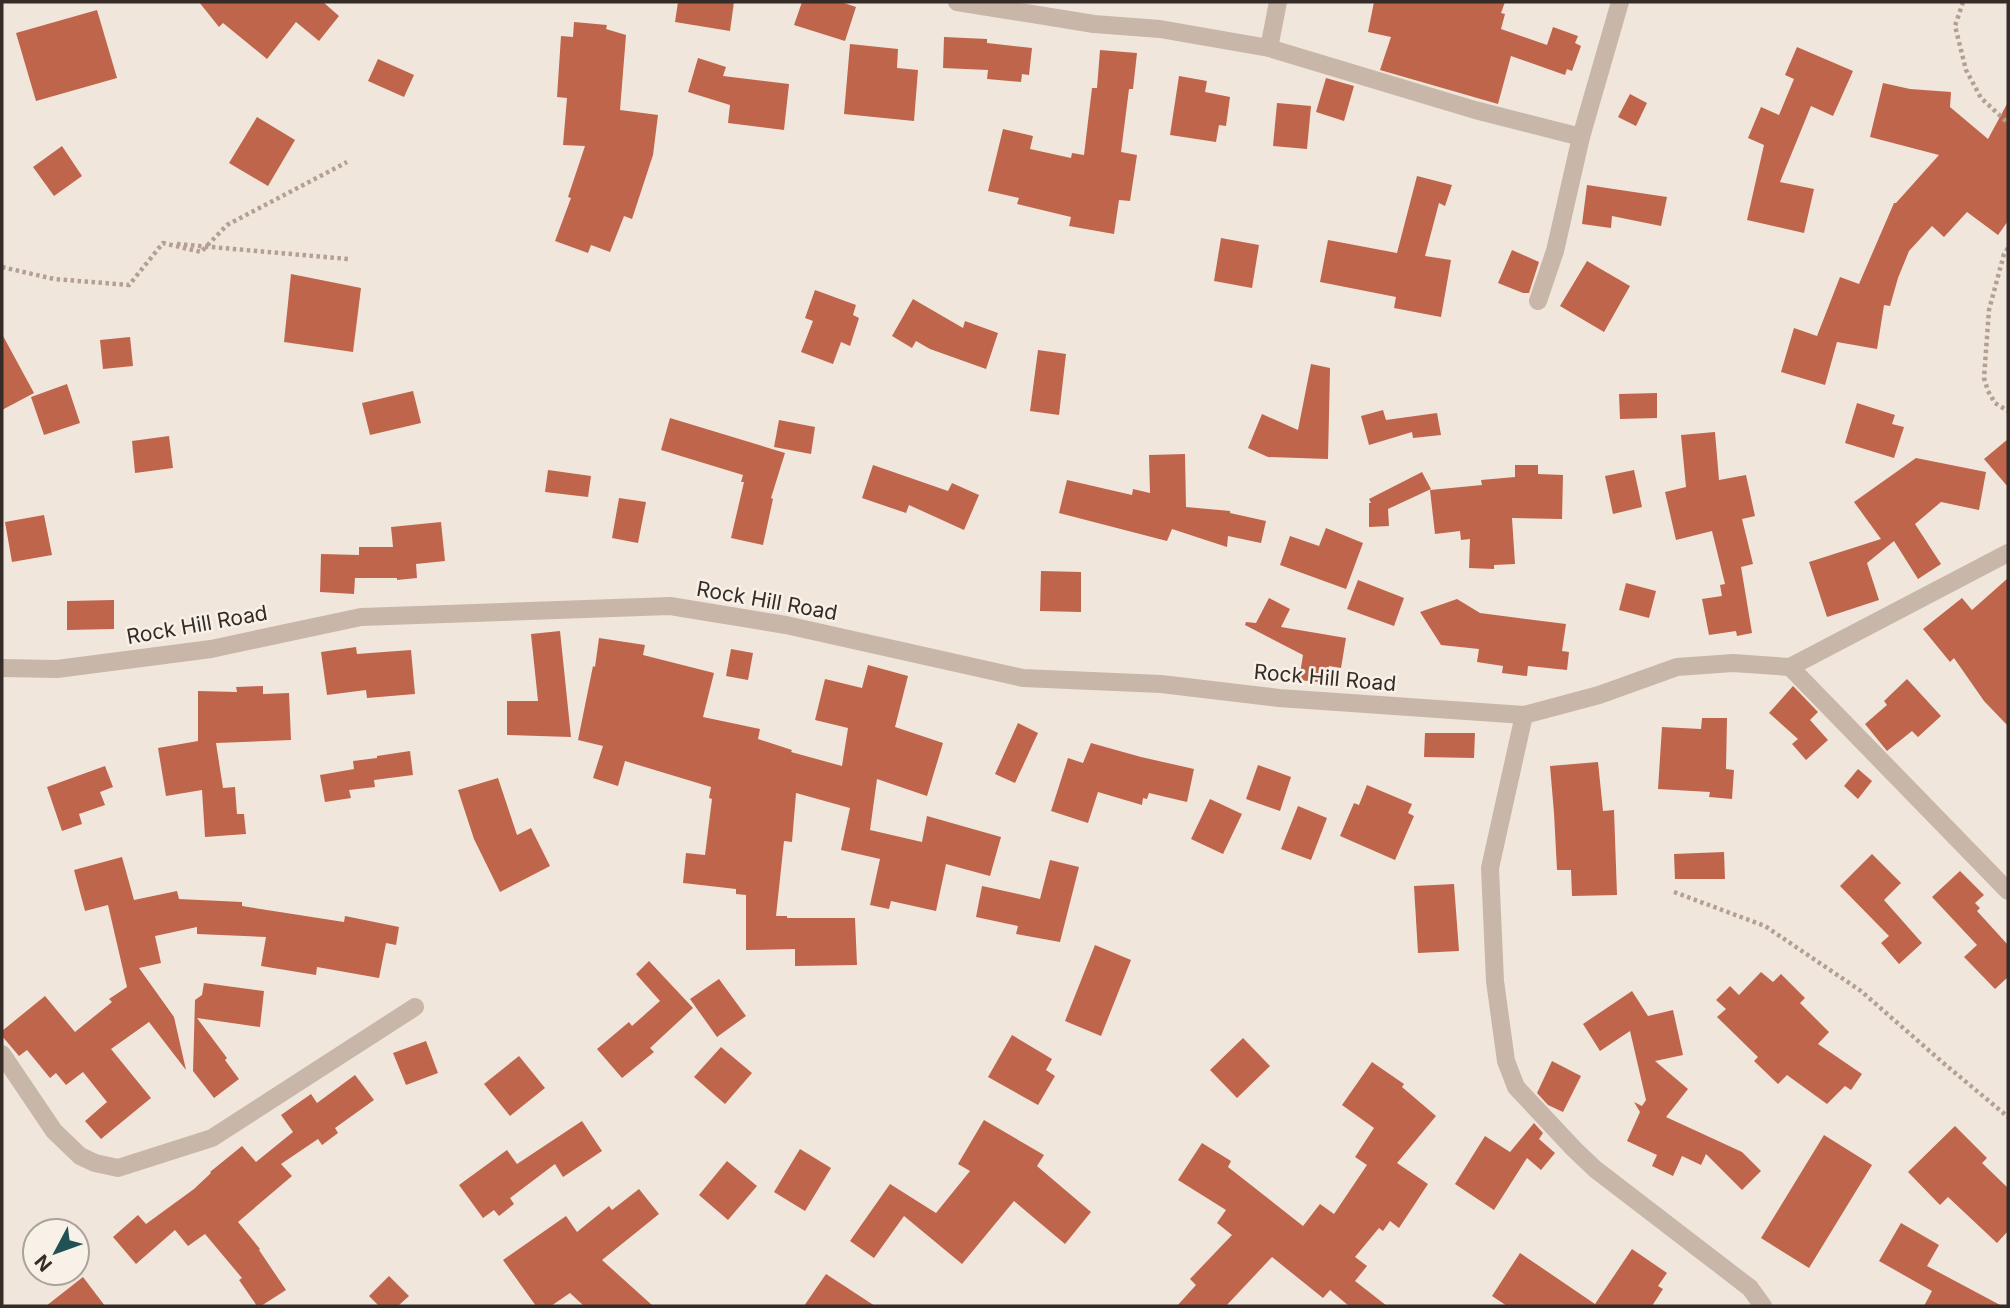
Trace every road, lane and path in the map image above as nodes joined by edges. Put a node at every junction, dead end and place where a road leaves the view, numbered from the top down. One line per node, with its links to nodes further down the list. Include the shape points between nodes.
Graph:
1 (957, 2): 5 (street)
2 (1278, 2): 5 (street)
3 (1620, 2): 7 (street)
4 (1963, 2): 6 (path, via 1955,26 1966,70 1981,98)
5 (1269, 48): 7 (street)
6 (2008, 123)
7 (1581, 137): 13 (street, via 1555,251)
8 (347, 162): 9 (path, via 227,225 201,252)
9 (163, 243): 11 (path); 12 (path, via 129,285 54,279)
10 (2008, 248): 14 (path, via 1989,310 1984,378 1995,403)
11 (348, 259)
12 (2, 267)
13 (1538, 302)
14 (2008, 411)
15 (2008, 553): 16 (street)
16 (1790, 667): 18 (street, Rock Hill Road, via 1733,663 1677,667); 19 (street)
17 (2, 668): 18 (street, Rock Hill Road, via 57,669 211,649 361,617 670,606 786,625 1023,678 1161,684 1279,698)
18 (1524, 715): 24 (street, via 1490,868 1495,981 1506,1061 1516,1087 1595,1169 1750,1288)
19 (2008, 891)
20 (1674, 892): 23 (path, via 1765,926 1861,991)
21 (415, 1007): 22 (street, via 212,1138 118,1168 79,1156 54,1131)
22 (2, 1054)
23 (2008, 1117)
24 (1763, 1306)

